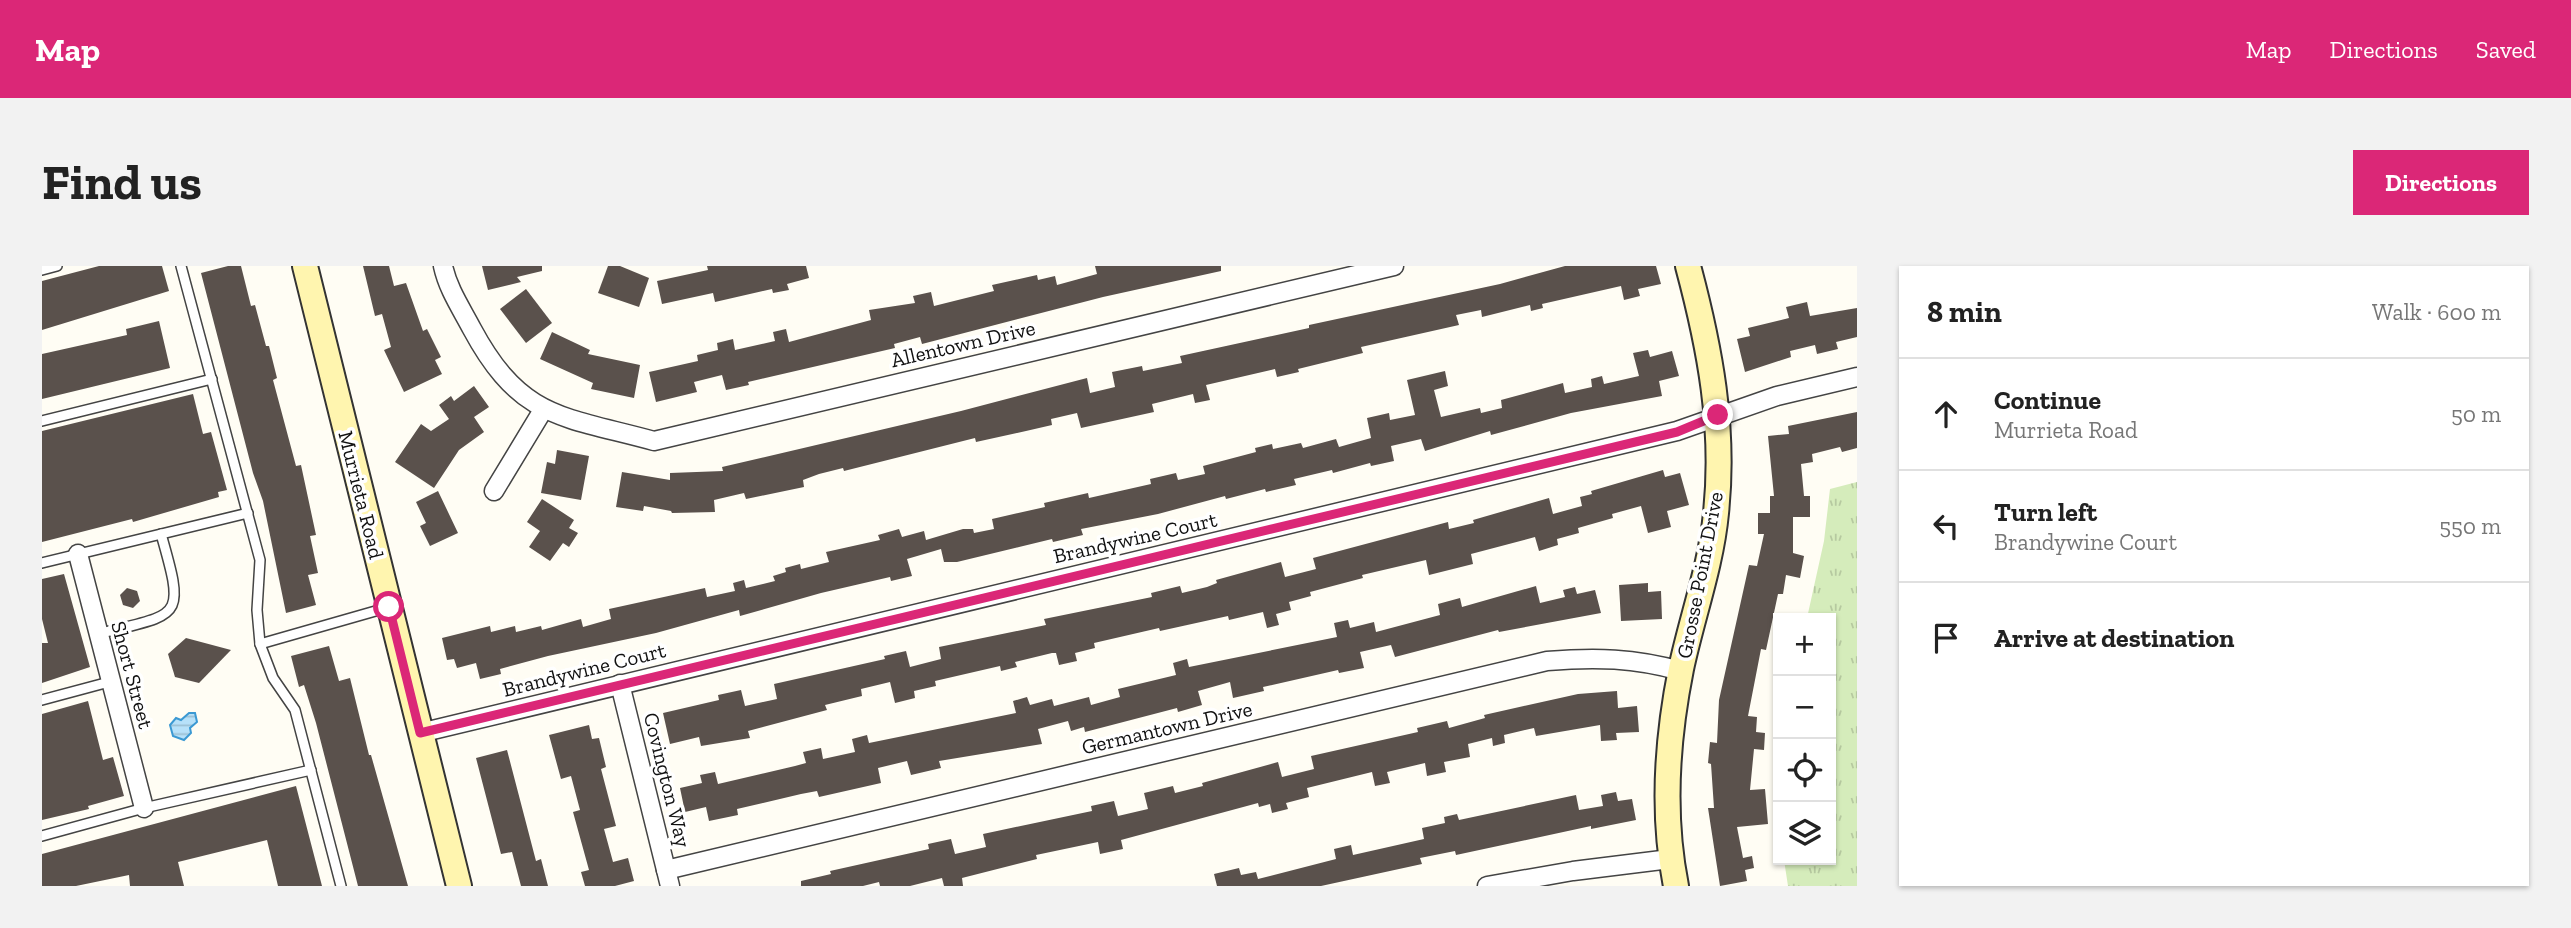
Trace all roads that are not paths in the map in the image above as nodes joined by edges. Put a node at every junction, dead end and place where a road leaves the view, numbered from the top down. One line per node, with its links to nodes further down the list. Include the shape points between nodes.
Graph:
1 (57, 266): 7 (lane)
2 (181, 266): 9 (lane)
3 (305, 266): 18 (main road, Murrieta Road)
4 (443, 266): 10 (street, via 486,356 520,395)
5 (1394, 266): 10 (street, Allentown Drive, via 654,441)
6 (1688, 266): 11 (main road, Grosse Point Drive, via 1711,360)
7 (42, 270)
8 (1857, 377): 11 (street, Brandywine Court)
9 (212, 379): 12 (lane); 14 (lane)
10 (543, 411): 13 (street)
11 (1718, 415): 21 (main road, Grosse Point Drive, via 1716,516); 23 (street, Brandywine Court, via 1677,432)
12 (42, 421)
13 (494, 491)
14 (248, 513): 15 (lane); 20 (lane, via 260,560)
15 (161, 534): 16 (lane); 19 (lane, via 176,589 169,612)
16 (78, 554): 17 (lane); 19 (street, Short Street)
17 (42, 563)
18 (389, 607): 20 (lane); 25 (main road, Murrieta Road)
19 (97, 634): 22 (street, Short Street)
20 (260, 644): 26 (lane, via 273,678 295,710)
21 (1681, 671): 29 (main road, Grosse Point Drive, via 1668,770); 30 (street, Germantown Drive, via 1599,656 1547,661)
22 (109, 682): 24 (lane); 27 (street, Short Street)
23 (620, 684): 25 (street, Brandywine Court); 30 (street, Covington Way)
24 (42, 700)
25 (420, 733): 32 (main road, Murrieta Road)
26 (311, 770): 27 (lane); 31 (lane)
27 (144, 808): 28 (lane)
28 (42, 836)
29 (1671, 859): 33 (street); 34 (main road, Grosse Point Drive)
30 (668, 878)
31 (341, 886)
32 (459, 886)
33 (1487, 886)
34 (1676, 886)

